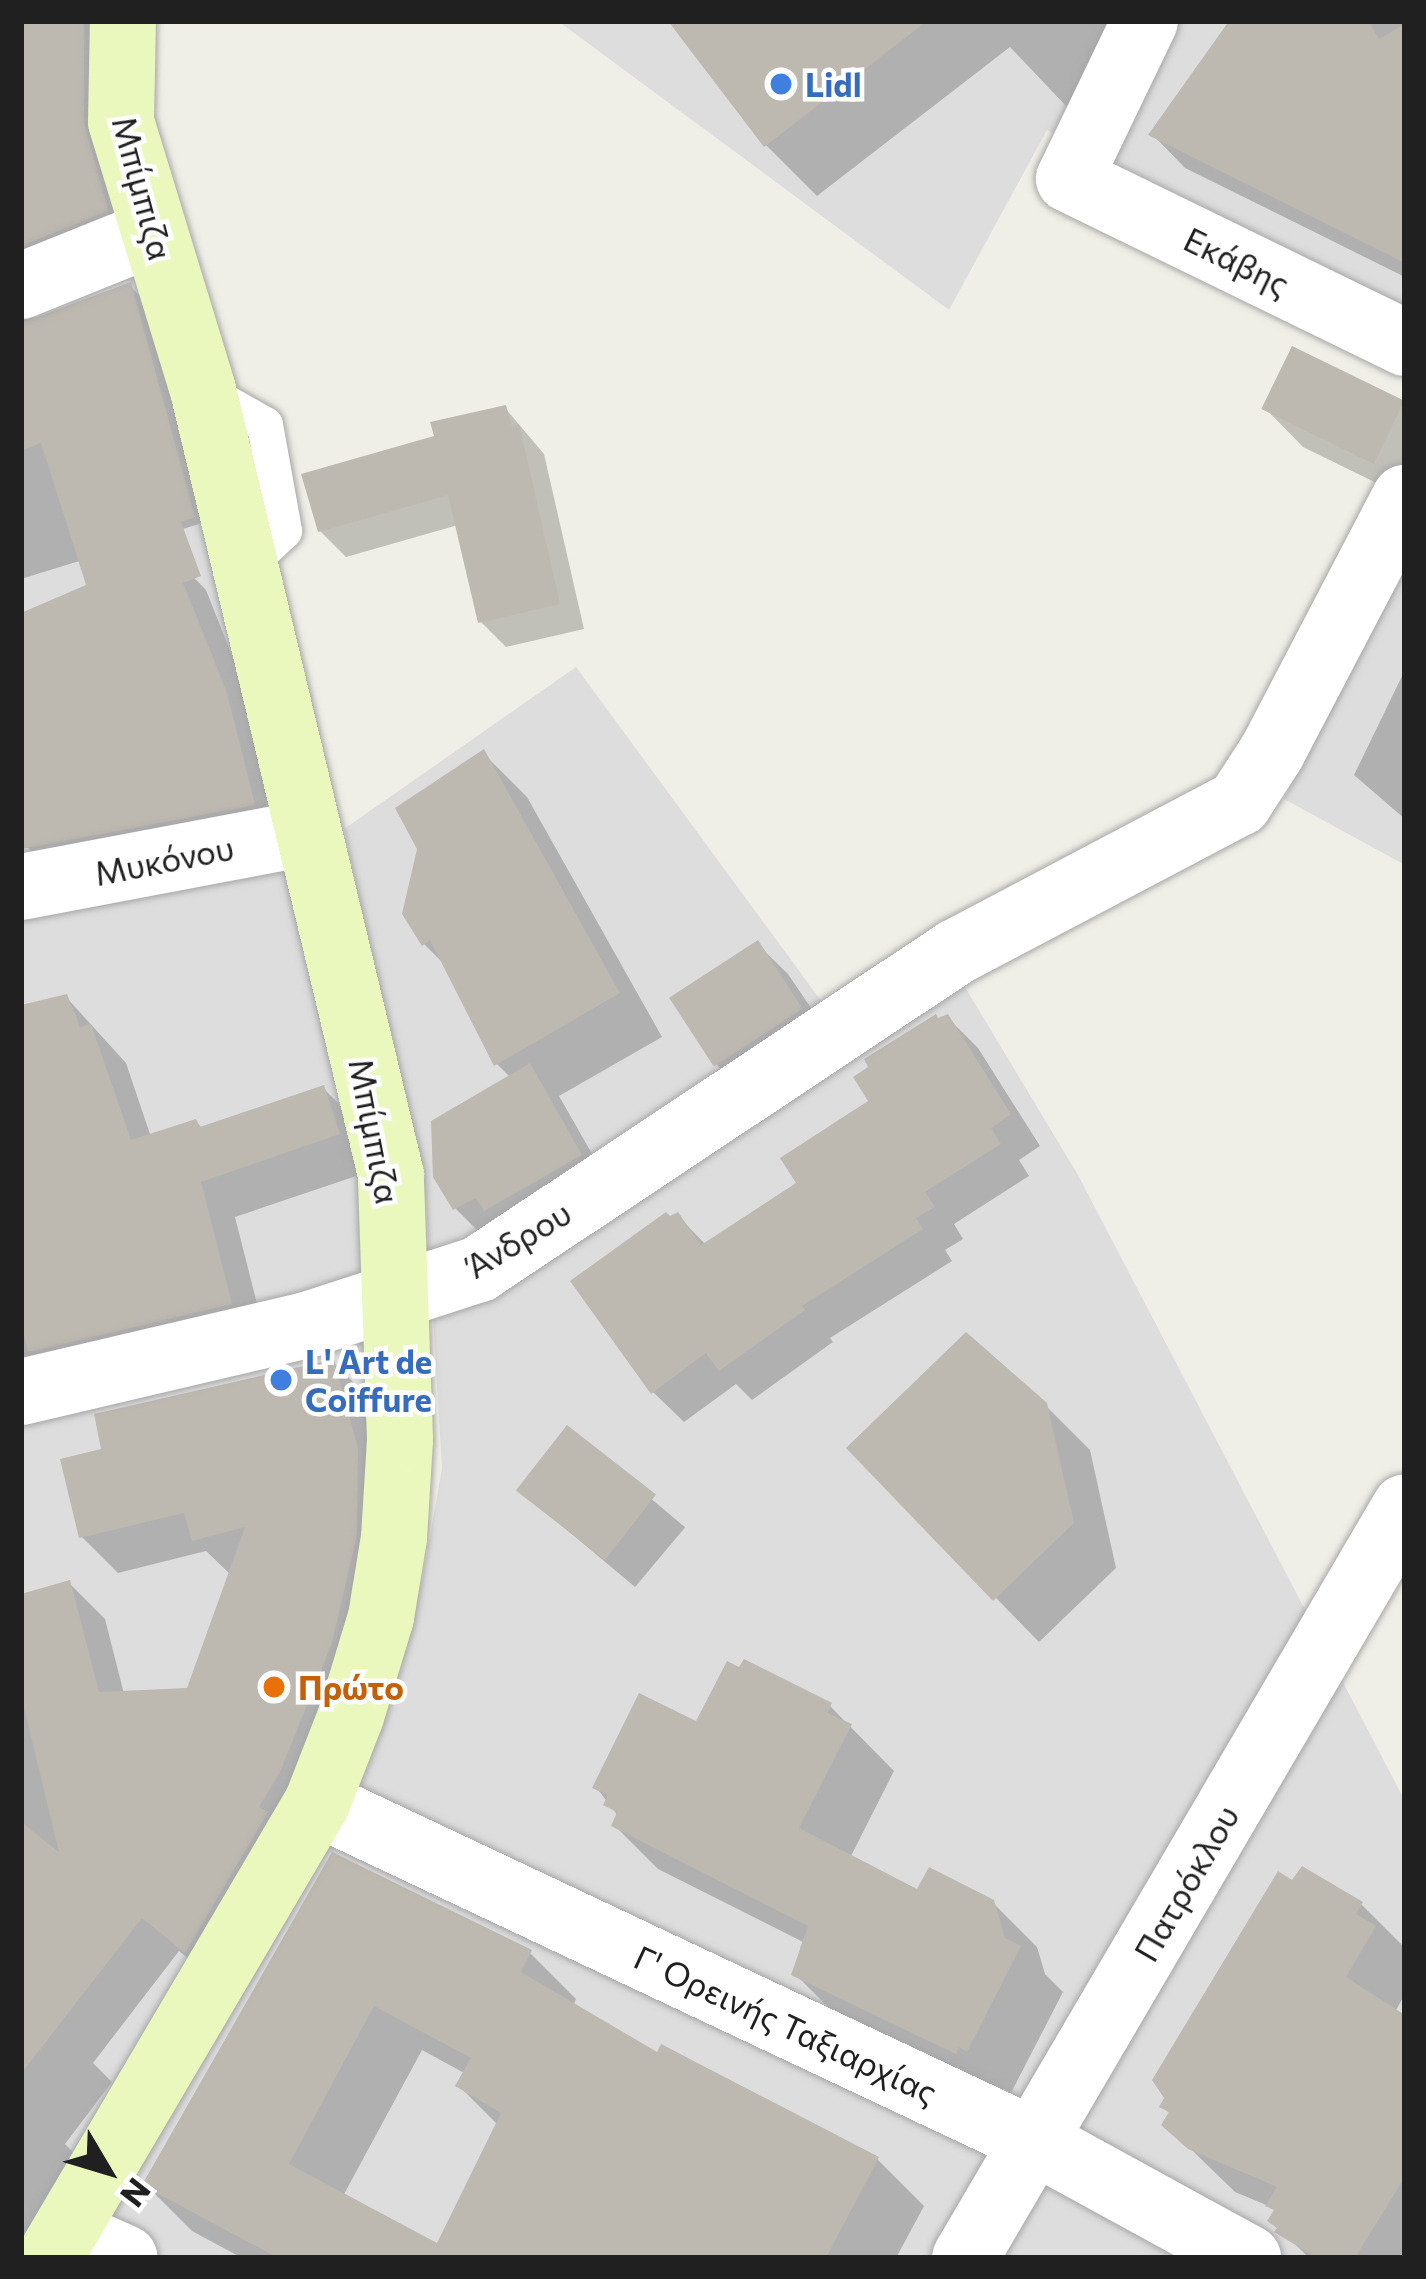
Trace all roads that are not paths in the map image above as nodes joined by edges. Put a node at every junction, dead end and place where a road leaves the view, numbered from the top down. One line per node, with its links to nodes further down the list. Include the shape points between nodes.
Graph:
1 (123, 21): 3 (street, Μπίμπιζα, via 122,122)
2 (1144, 21): 5 (street, Εκάβης, via 1069,178)
3 (153, 233): 4 (street); 7 (street, Μπίμπιζα, via 203,391)
4 (21, 286)
5 (1405, 343)
6 (1405, 498): 9 (street, Άνδρου, via 1239,803 956,952 479,1268)
7 (307, 833): 8 (street, Μυκόνου); 9 (street, Μπίμπιζα, via 391,1175)
8 (21, 887)
9 (395, 1299): 10 (street, Άνδρου); 12 (street, Μπίμπιζα, via 394,1538 375,1637)
10 (21, 1392)
11 (1405, 1507): 13 (street, Πατρόκλου)
12 (317, 1803): 13 (street, Γ' Ορεινής Ταξιαρχίας); 14 (street, Μπίμπιζα)
13 (1036, 2142): 16 (street, Πατρόκλου); 17 (street, Γ' Ορεινής Ταξιαρχίας)
14 (58, 2245): 15 (street)
15 (125, 2258)
16 (965, 2258)
17 (1248, 2258)

